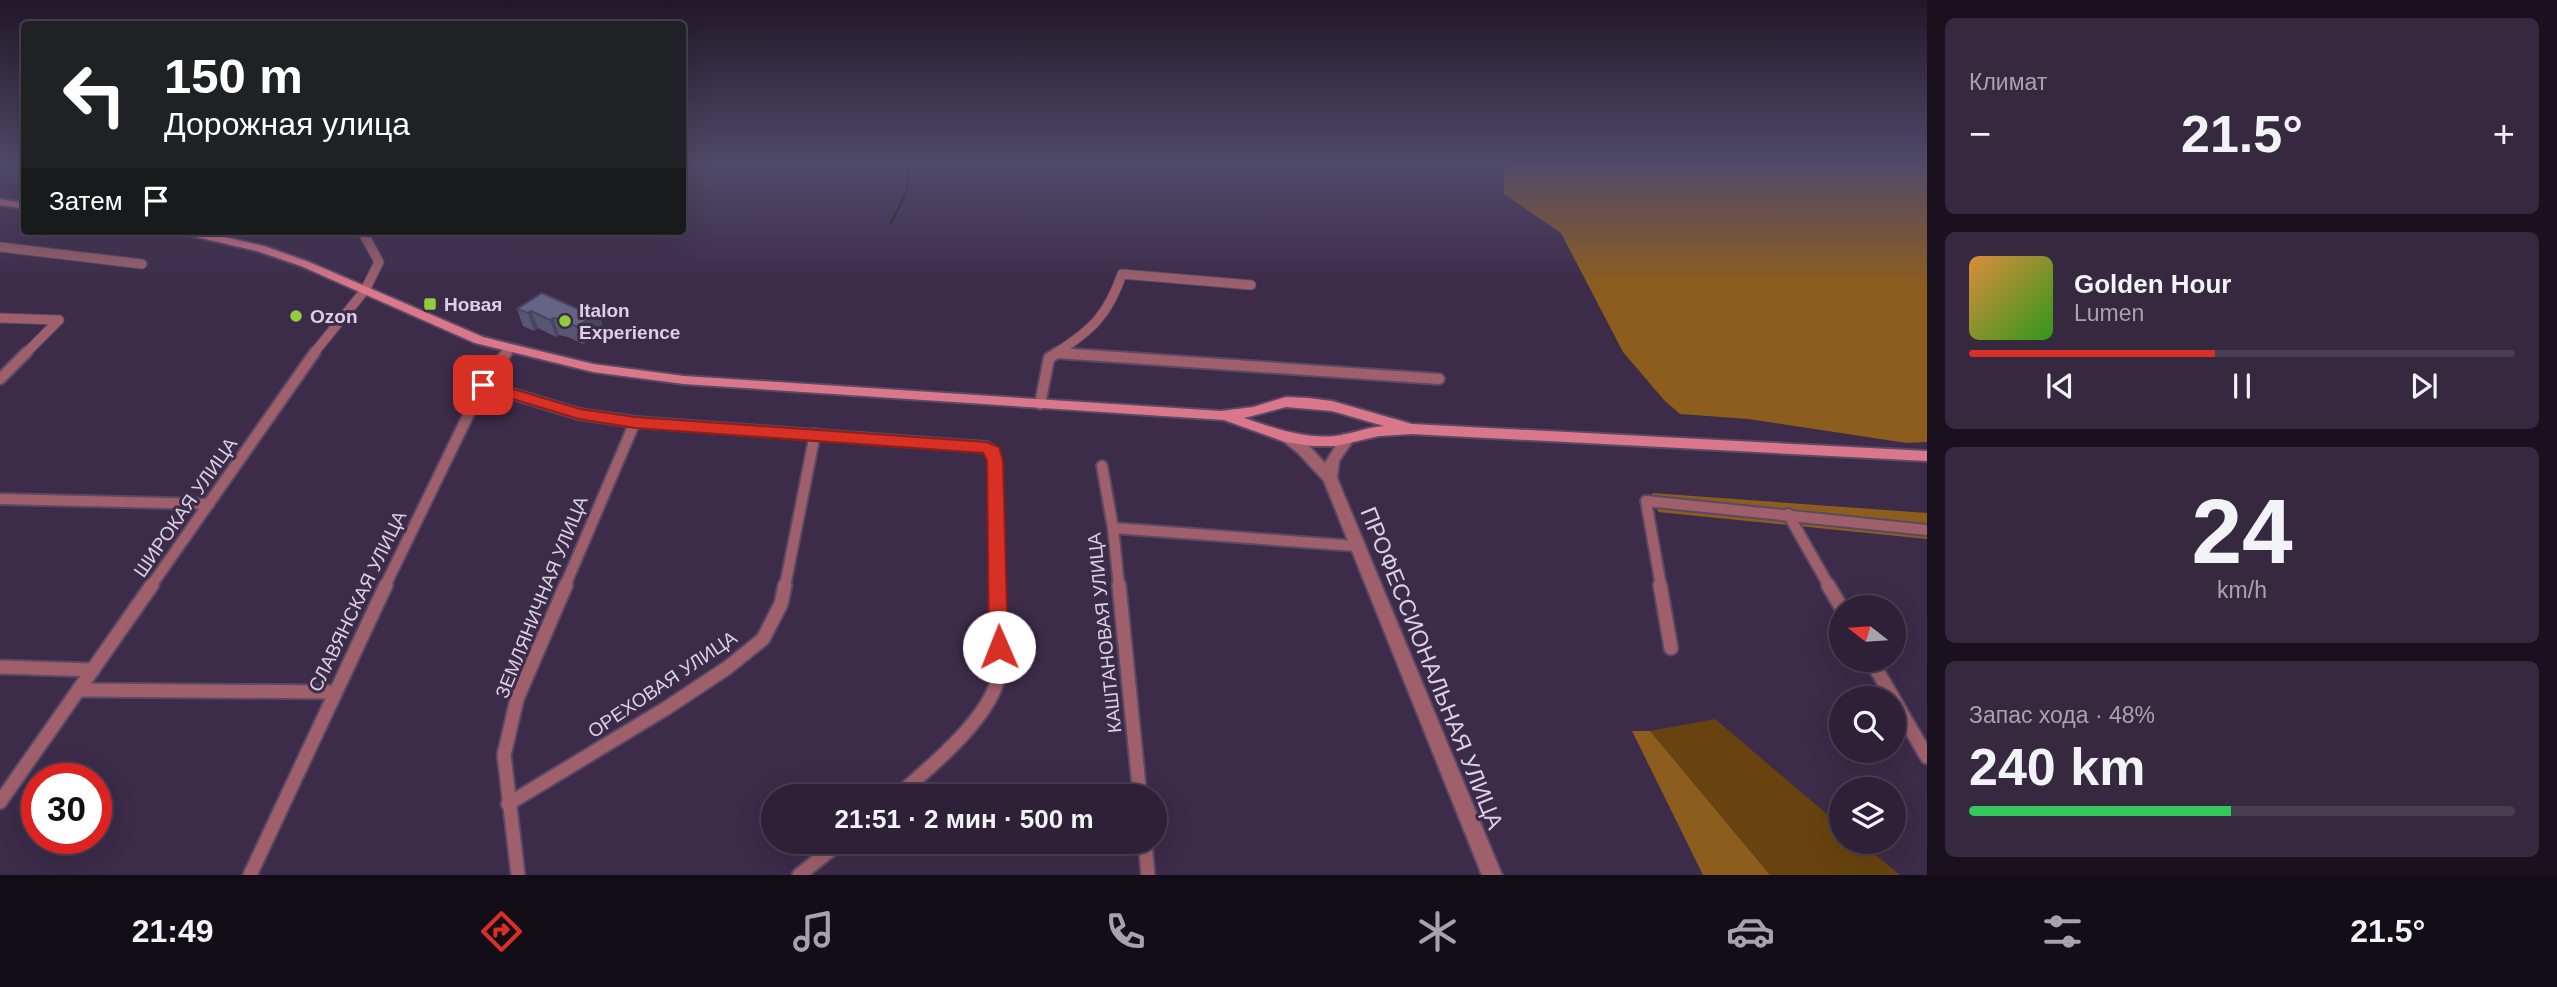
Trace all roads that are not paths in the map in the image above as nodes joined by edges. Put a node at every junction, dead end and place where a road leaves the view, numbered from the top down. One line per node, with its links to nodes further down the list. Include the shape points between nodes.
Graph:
1 (202, 235): 6 (main road, via 260,247)
2 (364, 235): 6 (street, ШИРОКАЯ УЛИЦА, via 379,262)
3 (0, 247): 4 (street)
4 (142, 264)
5 (1251, 285): 9 (street, via 1122,274 1114,299 1096,328)
6 (365, 290): 8 (main road); 26 (street, ШИРОКАЯ УЛИЦА, via 320,344)
7 (0, 318): 10 (street, via 60,320)
8 (509, 349): 12 (street, СЛАВЯНСКАЯ УЛИЦА); 13 (main road, via 593,368 684,380)
9 (1057, 353): 11 (street); 13 (street, via 1049,358)
10 (0, 379)
11 (1439, 379)
12 (483, 385): 17 (street, via 579,414); 37 (street, СЛАВЯНСКАЯ УЛИЦА)
13 (1040, 404): 16 (main road)
14 (1275, 406): 15 (main road, via 1300,402); 16 (main road); 20 (main road, via 1271,422)
15 (1342, 410): 18 (main road); 21 (main road, via 1350,420)
16 (1221, 416): 20 (main road)
17 (635, 422): 19 (street); 42 (street, ЗЕМЛЯНИЧНАЯ УЛИЦА, via 517,699 503,755)
18 (1412, 429): 21 (main road); 22 (main road)
19 (815, 434): 39 (street, via 993,451 999,674 993,695 979,715 943,757); 42 (street, ОРЕХОВАЯ УЛИЦА, via 781,604 762,639 665,709)
20 (1285, 437): 21 (main road); 24 (street)
21 (1348, 438): 24 (street, via 1332,460)
22 (1927, 456)
23 (1102, 466): 28 (street, КАШТАНОВАЯ УЛИЦА)
24 (1330, 478): 30 (street, ПРОФЕССИОНАЛЬНАЯ УЛИЦА)
25 (0, 499): 26 (street)
26 (209, 505): 34 (street, ШИРОКАЯ УЛИЦА)
27 (1788, 514): 29 (street); 31 (street); 32 (street, via 1646,501)
28 (1113, 528): 30 (street); 40 (street, КАШТАНОВАЯ УЛИЦА)
29 (1927, 530)
30 (1356, 546): 49 (street, ПРОФЕССИОНАЛЬНАЯ УЛИЦА)
31 (1834, 595)
32 (1671, 648)
33 (0, 667): 34 (street)
34 (93, 670): 36 (street, ШИРОКАЯ УЛИЦА)
35 (1878, 672): 38 (street)
36 (79, 690): 37 (street); 41 (street, ШИРОКАЯ УЛИЦА)
37 (334, 692): 45 (street, СЛАВЯНСКАЯ УЛИЦА)
38 (1927, 757)
39 (911, 784)
40 (1139, 784)
41 (0, 802)
42 (508, 804): 46 (street, ЗЕМЛЯНИЧНАЯ УЛИЦА)
43 (826, 854): 47 (street)
44 (1146, 854): 48 (street)
45 (250, 875)
46 (517, 875)
47 (799, 875)
48 (1148, 875)
49 (1492, 875)

